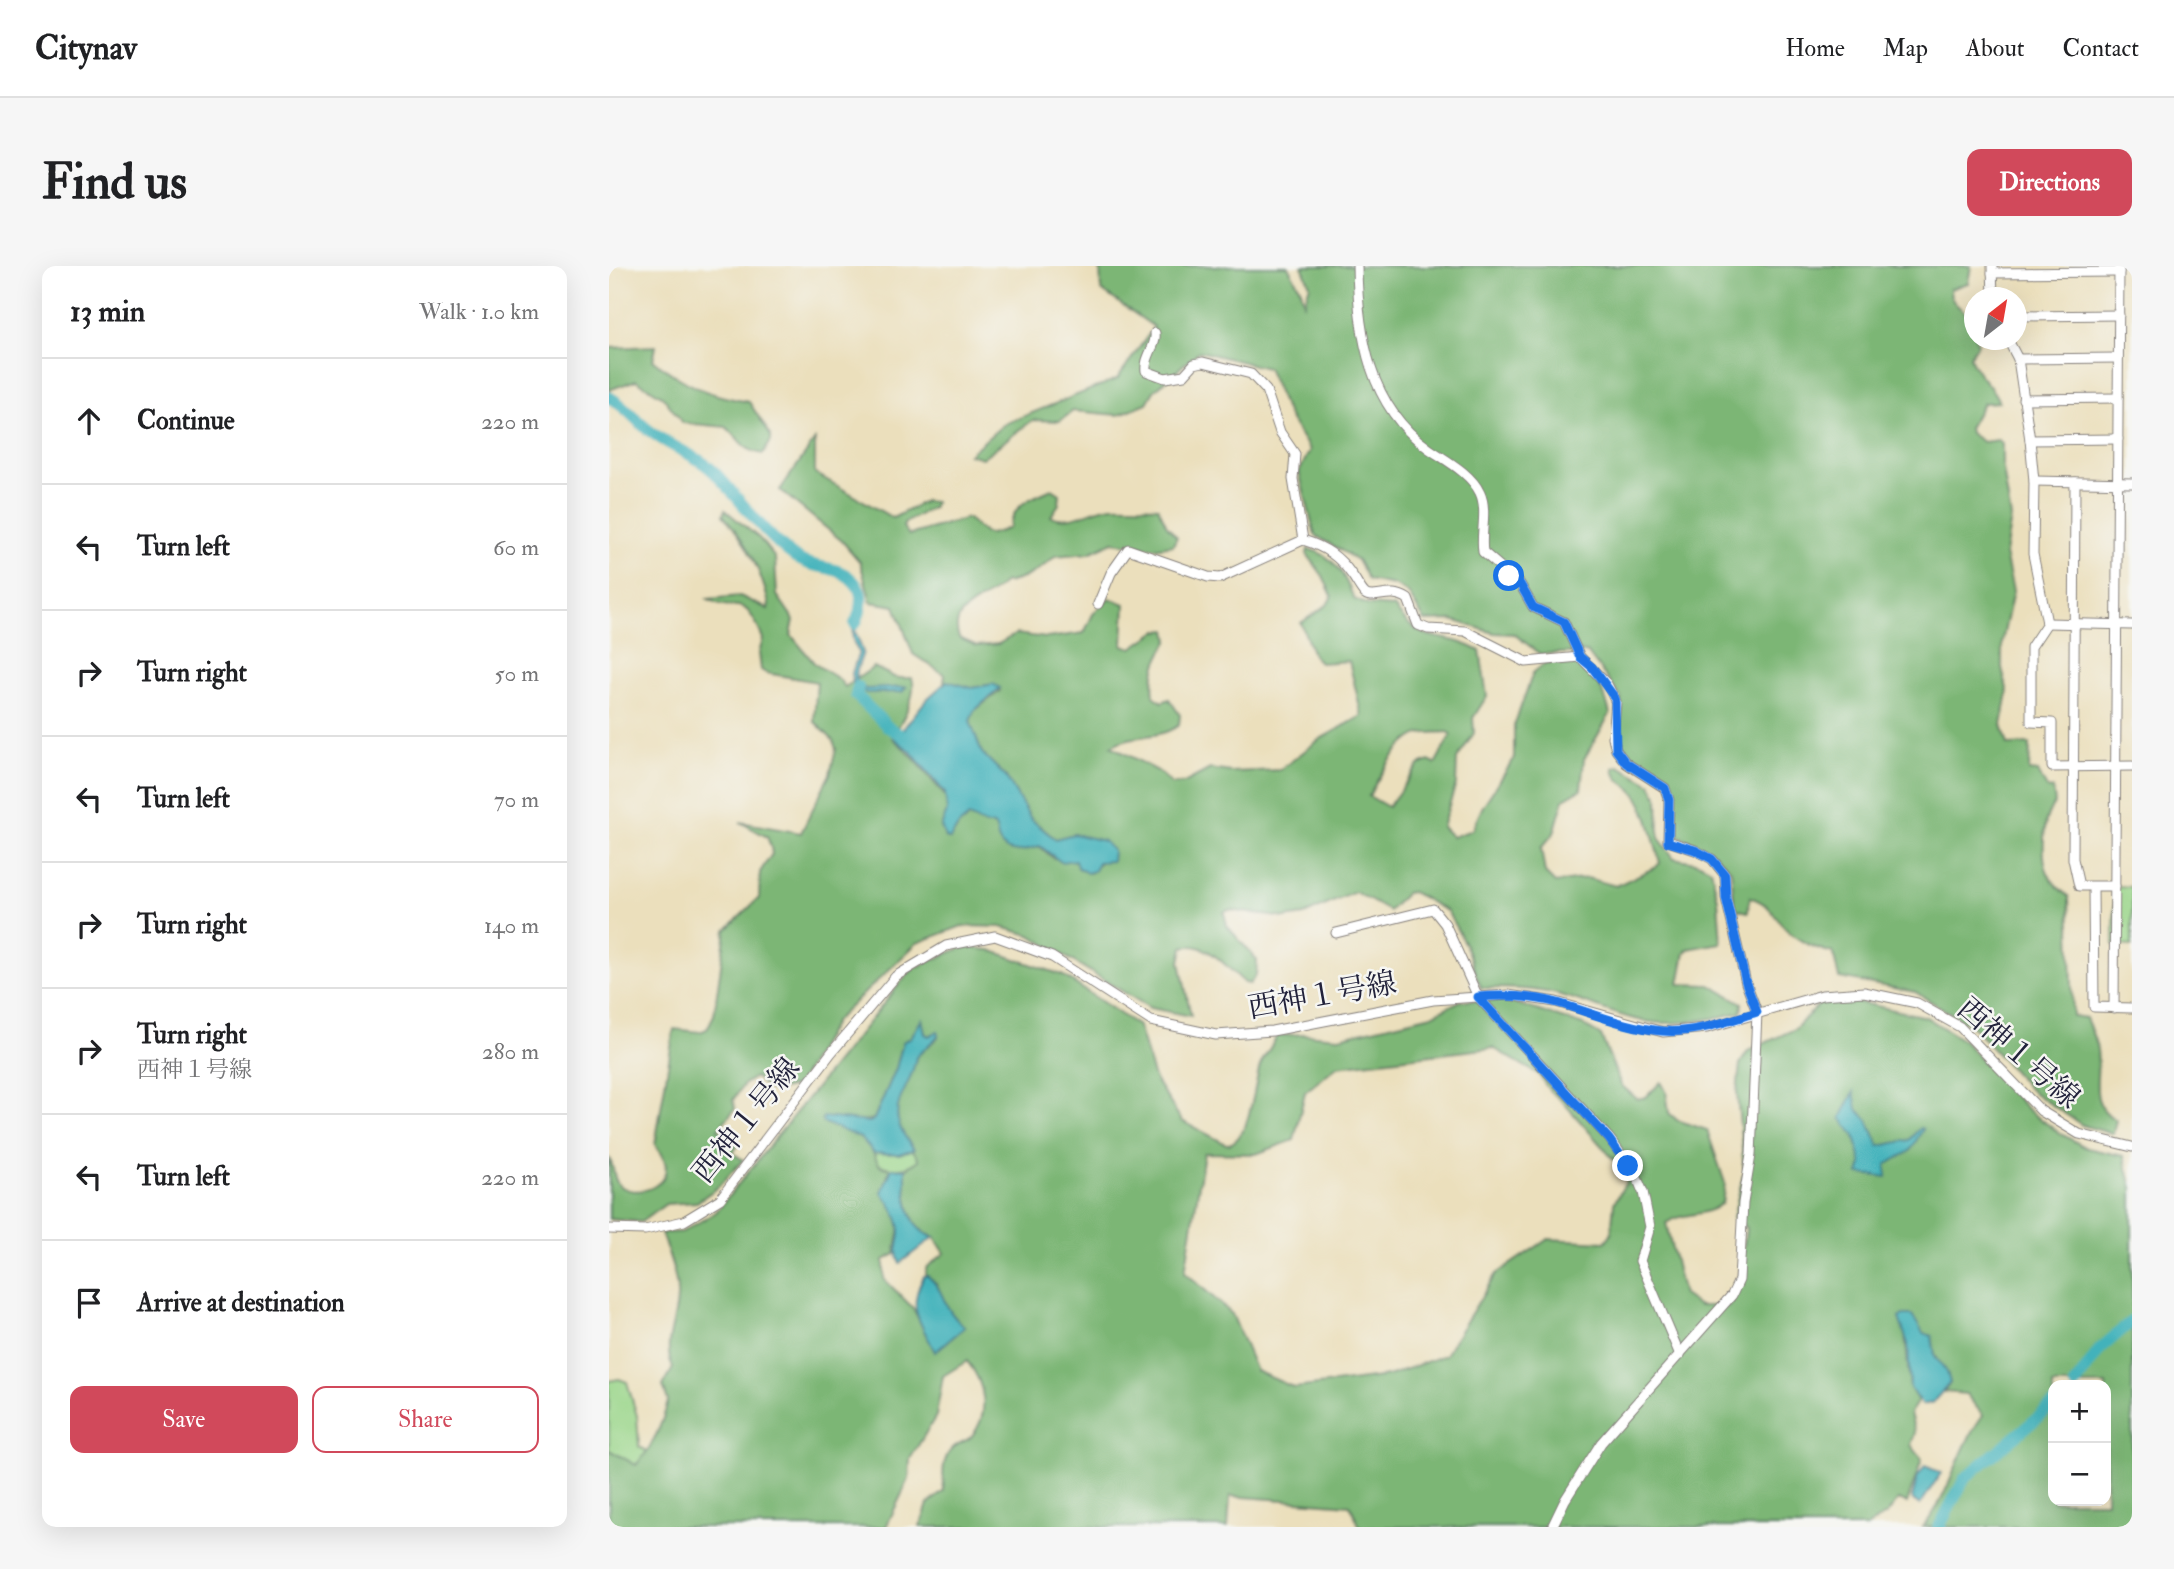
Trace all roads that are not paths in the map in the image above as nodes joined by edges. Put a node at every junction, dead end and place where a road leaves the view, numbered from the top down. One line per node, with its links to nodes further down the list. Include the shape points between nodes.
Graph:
1 (1357, 266): 25 (street, via 1366,354 1383,400 1403,428 1450,462 1480,493 1483,552 1520,584 1533,607 1564,622)
2 (1992, 269): 3 (street); 4 (street)
3 (2119, 269): 5 (street)
4 (1993, 287)
5 (2119, 315): 6 (street); 9 (street)
6 (2027, 316)
7 (1155, 333): 19 (street, via 1145,362 1146,371 1153,376 1184,375 1202,362 1251,374 1266,390 1280,432 1295,454 1293,479)
8 (2013, 350): 10 (street)
9 (2118, 358): 10 (street); 11 (street)
10 (2018, 359): 12 (street)
11 (2118, 398): 12 (street); 13 (street)
12 (2023, 400): 14 (street)
13 (2118, 439): 14 (street); 18 (street)
14 (2030, 440): 15 (street)
15 (2034, 481): 16 (street); 21 (street, via 2033,554)
16 (2075, 482): 18 (street); 22 (street)
17 (2132, 483): 18 (street)
18 (2118, 484): 23 (street)
19 (1303, 540): 20 (street, via 1220,578 1128,549 1111,572); 25 (street, via 1331,551 1372,597 1399,593 1408,599 1418,625 1465,631 1526,662)
20 (1098, 604)
21 (2047, 623): 22 (street); 26 (street, via 2031,647 2031,722 2052,723 2052,766)
22 (2074, 625): 23 (street); 26 (street)
23 (2117, 625): 24 (street); 27 (street)
24 (2132, 625)
25 (1580, 657): 35 (street, via 1615,698 1613,737 1622,760 1665,788 1668,842 1712,859 1725,875 1726,898)
26 (2074, 766): 27 (street); 30 (street, via 2073,859 2079,886)
27 (2115, 766): 28 (street); 29 (street)
28 (2132, 766)
29 (2115, 886): 30 (street); 33 (street)
30 (2093, 887): 33 (street, via 2094,1007)
31 (1336, 933): 32 (street, via 1433,909 1445,924)
32 (1478, 997): 35 (street, 西神１号線, via 1508,995 1556,1002 1663,1031 1707,1028); 37 (street, 西神１号線, via 1433,1000 1272,1031 1216,1035 1150,1021 1052,957 995,936 946,946 896,976 720,1199 684,1221 645,1230); 38 (street, via 1635,1173 1650,1227 1640,1261)
33 (2114, 1008): 34 (street)
34 (2132, 1008)
35 (1757, 1012): 36 (street, 西神１号線, via 1822,995 1854,993 1917,1003 1960,1027 2041,1111 2079,1134); 38 (street, via 1753,1127 1739,1280 1732,1295)
36 (2132, 1147)
37 (609, 1229)
38 (1680, 1355): 39 (street, via 1601,1443)
39 (1552, 1527)

